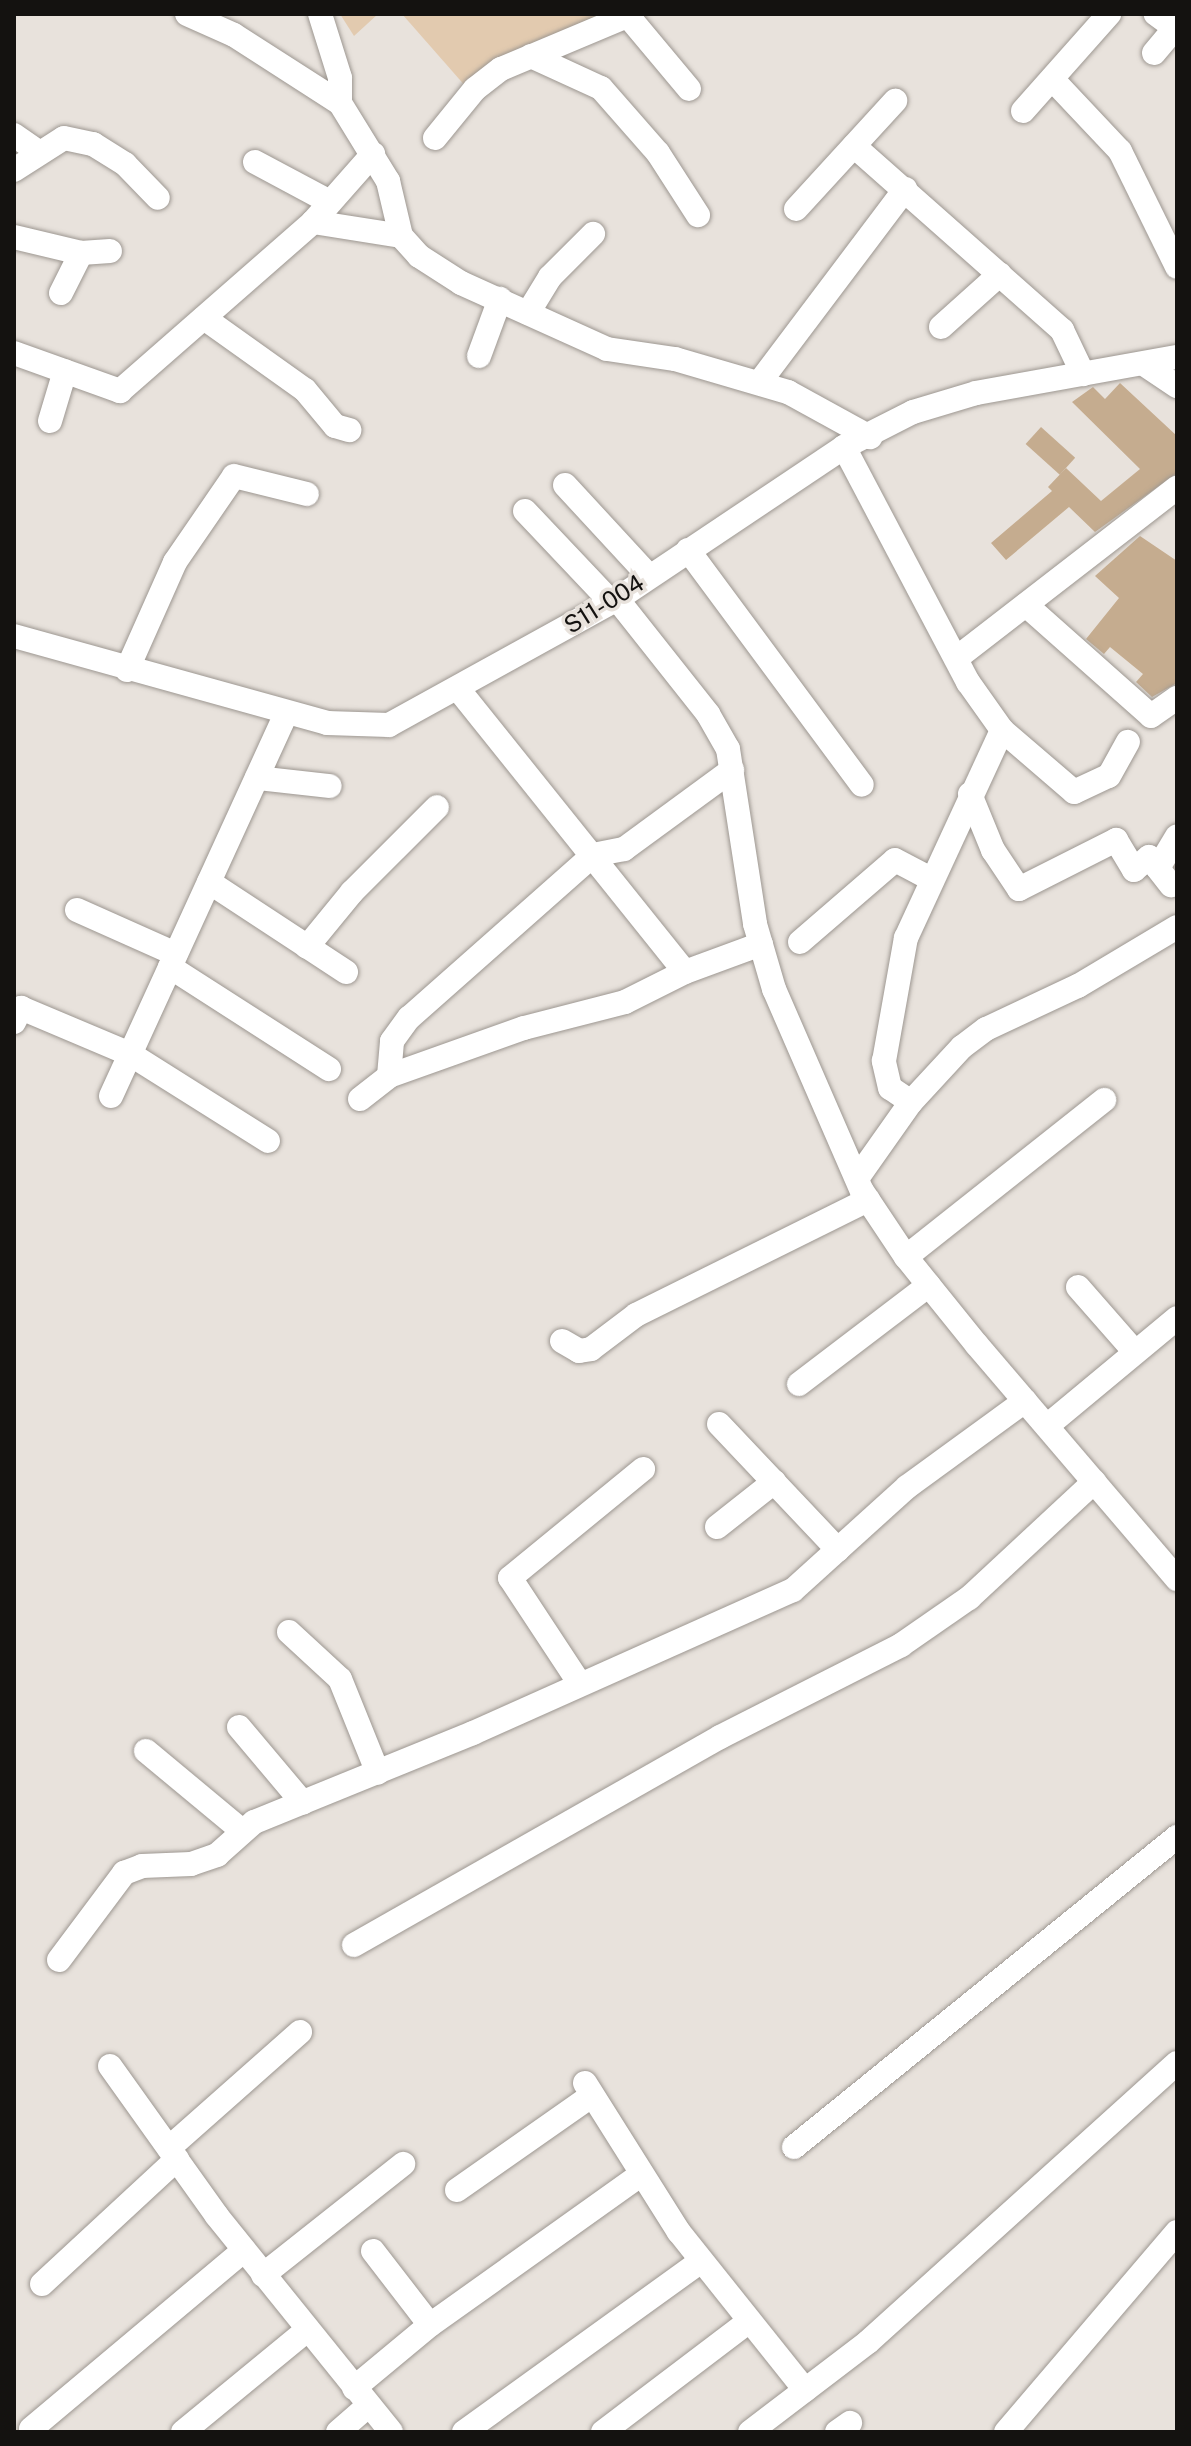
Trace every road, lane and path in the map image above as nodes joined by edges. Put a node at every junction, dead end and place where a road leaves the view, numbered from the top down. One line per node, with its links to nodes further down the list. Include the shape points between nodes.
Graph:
1 (187, 14): 11 (street, via 234,35)
2 (320, 14): 11 (street, via 340,78)
3 (1109, 14): 8 (street)
4 (1156, 14): 6 (street, via 1175,28)
5 (630, 15): 7 (street); 9 (street)
6 (1154, 53)
7 (531, 56): 14 (street, via 501,69 475,89); 24 (street, via 601,88 658,153)
8 (1054, 81): 12 (street); 31 (street, via 1120,151)
9 (689, 89)
10 (895, 101): 15 (street)
11 (340, 103): 17 (street)
12 (1023, 111)
13 (14, 135): 16 (street)
14 (435, 138)
15 (854, 146): 20 (street); 23 (street)
16 (38, 152): 19 (street); 21 (street, via 64,138 93,144 125,164)
17 (373, 154): 22 (street); 27 (street, via 388,181)
18 (255, 162): 22 (street)
19 (14, 170)
20 (905, 189): 32 (street); 44 (street)
21 (158, 198)
22 (328, 201): 25 (street)
23 (796, 209)
24 (698, 215)
25 (313, 222): 27 (street); 36 (street)
26 (593, 234): 35 (street, via 550,277)
27 (401, 236): 34 (street, via 419,256 461,283)
28 (14, 237): 30 (street)
29 (110, 251): 30 (street)
30 (81, 253): 33 (street)
31 (1177, 267)
32 (1000, 274): 37 (street); 43 (street, via 1062,330)
33 (61, 293)
34 (500, 299): 35 (street); 39 (street)
35 (528, 313): 44 (street, via 607,349 675,359)
36 (204, 318): 42 (street, via 120,391); 47 (street, via 305,390 335,426)
37 (941, 327)
38 (14, 353): 42 (street)
39 (479, 356)
40 (1177, 357): 41 (street, S11-004)
41 (1144, 364): 43 (street, S11-004); 45 (street)
42 (65, 371): 46 (street)
43 (1083, 374): 48 (street, S11-004, via 976,393 913,412)
44 (759, 383): 48 (street, via 788,392)
45 (1177, 386)
46 (50, 421)
47 (349, 430)
48 (870, 437): 49 (street, S11-004)
49 (844, 447): 54 (street, S11-004); 59 (street)
50 (565, 485): 55 (street)
51 (1177, 488): 57 (street)
52 (307, 494): 60 (street, via 234,476 175,562)
53 (525, 511): 56 (street)
54 (688, 550): 55 (street, S11-004); 68 (street)
55 (649, 576): 56 (street, S11-004)
56 (614, 601): 61 (street, S11-004); 66 (street, via 708,714 728,749)
57 (1026, 605): 59 (street); 62 (street, via 1151,716)
58 (14, 636): 60 (street, S11-004)
59 (958, 657): 64 (street, via 968,682)
60 (127, 670): 63 (street, S11-004)
61 (459, 690): 63 (street, S11-004, via 389,725 327,723); 73 (street)
62 (1177, 698)
63 (287, 712): 67 (street)
64 (1002, 730): 65 (street, via 1074,792 1109,776); 70 (street)
65 (1128, 742)
66 (732, 770): 73 (street, via 624,849); 79 (street)
67 (257, 778): 69 (street); 75 (street)
68 (862, 785)
69 (330, 786)
70 (970, 794): 72 (street, via 993,850 1019,889 1116,840 1134,870 1149,857 1164,876); 74 (street)
71 (437, 807): 80 (street, via 352,892)
72 (1177, 836)
73 (593, 855): 83 (street); 87 (street, via 409,1018 392,1041)
74 (931, 879): 78 (street, via 895,860); 91 (street, via 906,938 884,1061 890,1088)
75 (209, 882): 80 (street); 81 (street)
76 (77, 910): 81 (street)
77 (1177, 927): 91 (street, via 1078,986 986,1029)
78 (800, 942)
79 (761, 944): 83 (street); 93 (street, via 774,989)
80 (307, 947): 82 (street)
81 (173, 960): 85 (street); 86 (street)
82 (346, 972)
83 (685, 972): 87 (street, via 625,1002 524,1028)
84 (14, 1022): 85 (street, via 21,1008)
85 (130, 1054): 88 (street); 92 (street)
86 (329, 1069)
87 (389, 1076): 89 (street)
88 (111, 1096)
89 (360, 1099)
90 (1104, 1100): 95 (street)
91 (911, 1102): 93 (street)
92 (268, 1141)
93 (858, 1177): 94 (street)
94 (868, 1200): 95 (street); 99 (street, via 636,1315 591,1349 579,1351)
95 (906, 1257): 96 (street)
96 (929, 1285): 101 (street); 102 (street)
97 (1078, 1287): 100 (street)
98 (1177, 1318): 100 (street)
99 (562, 1341)
100 (1135, 1352): 104 (street)
101 (799, 1384)
102 (1025, 1401): 104 (street); 109 (street, via 907,1487)
103 (719, 1424): 106 (street)
104 (1047, 1426): 107 (street)
105 (643, 1469): 112 (street, via 510,1578)
106 (774, 1482): 108 (street); 109 (street)
107 (1094, 1482): 110 (street); 119 (street, via 969,1598 901,1645 720,1737)
108 (717, 1527)
109 (838, 1550): 112 (street, via 793,1590 759,1608)
110 (1177, 1579)
111 (289, 1632): 115 (street, via 340,1679)
112 (580, 1684): 115 (street)
113 (239, 1727): 116 (street)
114 (146, 1751): 117 (street)
115 (378, 1773): 116 (street)
116 (303, 1803): 117 (street)
117 (241, 1830): 120 (street, via 217,1855 124,1873)
118 (1177, 1837): 124 (street)
119 (354, 1945)
120 (59, 1960)
121 (300, 2032): 125 (street)
122 (1177, 2063): 138 (street, via 868,2342)
123 (110, 2066): 125 (street)
124 (794, 2147)
125 (173, 2154): 130 (street); 134 (street)
126 (403, 2164): 133 (street)
127 (642, 2174): 128 (street, via 588,2090); 132 (street); 136 (street)
128 (457, 2190)
129 (1177, 2232): 147 (street)
130 (244, 2250): 133 (street); 140 (street)
131 (373, 2251): 136 (street)
132 (701, 2261): 135 (street); 144 (street)
133 (263, 2275): 137 (street)
134 (42, 2284)
135 (748, 2322): 138 (street); 145 (street)
136 (430, 2325): 139 (street)
137 (307, 2330): 139 (street); 141 (street)
138 (805, 2390): 146 (street)
139 (361, 2397): 142 (street); 143 (street)
140 (31, 2429)
141 (183, 2432)
142 (338, 2432)
143 (391, 2432)
144 (464, 2432)
145 (603, 2432)
146 (750, 2432)
147 (1006, 2432)

